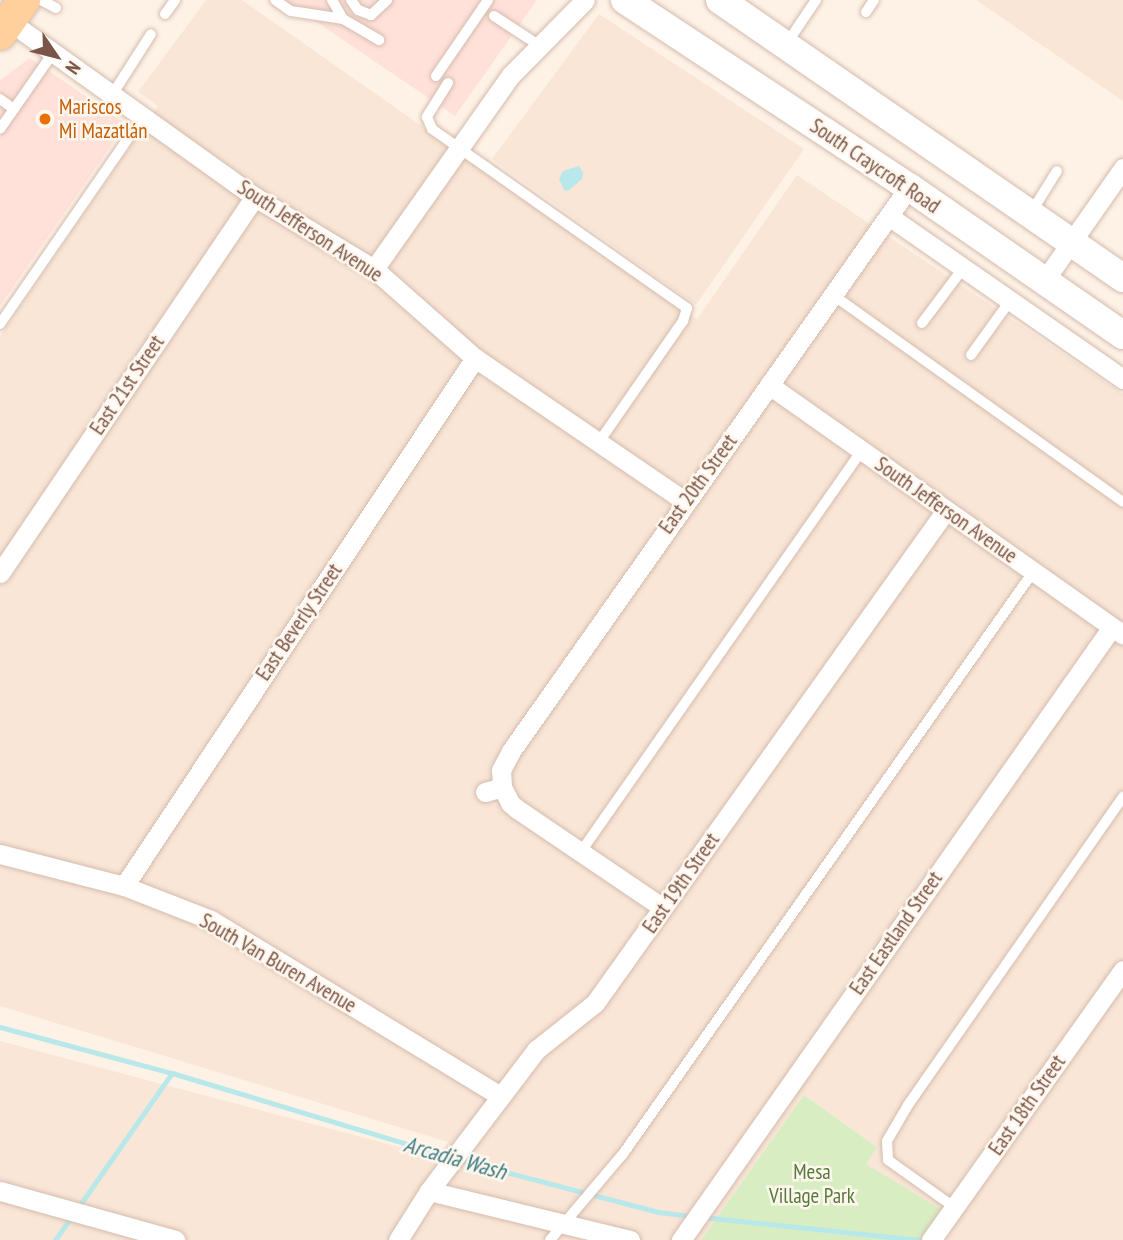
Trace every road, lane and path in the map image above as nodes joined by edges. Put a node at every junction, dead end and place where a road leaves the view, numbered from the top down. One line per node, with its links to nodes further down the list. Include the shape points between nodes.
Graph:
1 (41, 0): 13 (lane)
2 (175, 0): 15 (lane)
3 (275, 0): 18 (lane, via 291,11)
4 (332, 0): 18 (lane)
5 (351, 0): 6 (lane, via 358,10 370,15)
6 (387, 0)
7 (488, 0): 24 (lane)
8 (585, 0): 22 (street)
9 (625, 0): 34 (main road, South Craycroft Road)
10 (816, 0): 21 (lane)
11 (874, 0): 14 (lane)
12 (729, 3): 21 (main road)
13 (57, 8)
14 (866, 12)
15 (165, 14)
16 (494, 16): 22 (lane)
17 (8, 18): 23 (street, South Jefferson Avenue)
18 (343, 19): 20 (lane)
19 (151, 34): 26 (lane)
20 (379, 40)
21 (786, 45): 36 (main road)
22 (540, 46): 31 (street, via 511,75)
23 (53, 53): 26 (street, South Jefferson Avenue); 28 (lane)
24 (436, 76)
25 (448, 83): 31 (lane, via 427,117 432,129)
26 (112, 95): 29 (street, South Jefferson Avenue)
27 (0, 99): 28 (lane)
28 (14, 109): 30 (lane)
29 (143, 117): 35 (street, South Jefferson Avenue); 46 (lane)
30 (0, 129)
31 (460, 147): 40 (street); 52 (lane, via 687,308 683,321)
32 (1123, 168): 38 (street)
33 (1056, 171): 36 (lane)
34 (909, 187): 37 (street, East 20th Street); 42 (main road, South Craycroft Road)
35 (255, 197): 40 (street, South Jefferson Avenue); 58 (street, East 21st Street)
36 (1030, 214): 38 (main road)
37 (890, 216): 39 (street, South Craycroft Road); 43 (street, East 20th Street)
38 (1071, 242): 41 (main road); 42 (street)
39 (964, 267): 44 (street, South Craycroft Road); 45 (lane)
40 (374, 269): 49 (street, South Jefferson Avenue)
41 (1123, 278)
42 (1044, 281): 47 (main road, South Craycroft Road)
43 (833, 295): 51 (street, East 20th Street); 55 (lane)
44 (1010, 301): 48 (lane); 50 (street, South Craycroft Road)
45 (922, 323)
46 (0, 324)
47 (1123, 335)
48 (971, 355)
49 (475, 358): 52 (street, South Jefferson Avenue); 63 (street, East Beverly Street)
50 (1123, 379)
51 (769, 385): 53 (street, South Jefferson Avenue); 54 (street, East 20th Street)
52 (598, 442): 54 (street, South Jefferson Avenue)
53 (862, 451): 56 (street, South Jefferson Avenue); 61 (lane)
54 (685, 501): 61 (street, East 20th Street, via 511,751 494,789)
55 (1123, 502)
56 (946, 510): 57 (street, South Jefferson Avenue); 64 (street, East 19th Street)
57 (1033, 572): 59 (street, South Jefferson Avenue); 70 (lane, via 623,1154)
58 (0, 573)
59 (1117, 631): 75 (street, East Eastland Street)
60 (1123, 797): 69 (lane, via 887,1141 888,1160)
61 (579, 853): 64 (street)
62 (0, 854): 63 (street, South Van Buren Avenue)
63 (124, 887): 66 (street, South Van Buren Avenue, via 212,920)
64 (663, 908): 66 (street, East 19th Street, via 595,1003 536,1050)
65 (1123, 970): 69 (street, East 18th Street)
66 (500, 1096): 68 (street, East 19th Street)
67 (0, 1191): 71 (street)
68 (429, 1191): 70 (street); 72 (street, East 19th Street)
69 (954, 1207): 76 (street, East 18th Street)
70 (562, 1223): 73 (lane); 74 (street)
71 (175, 1240)
72 (398, 1240)
73 (550, 1240)
74 (630, 1240)
75 (681, 1240)
76 (930, 1240)

